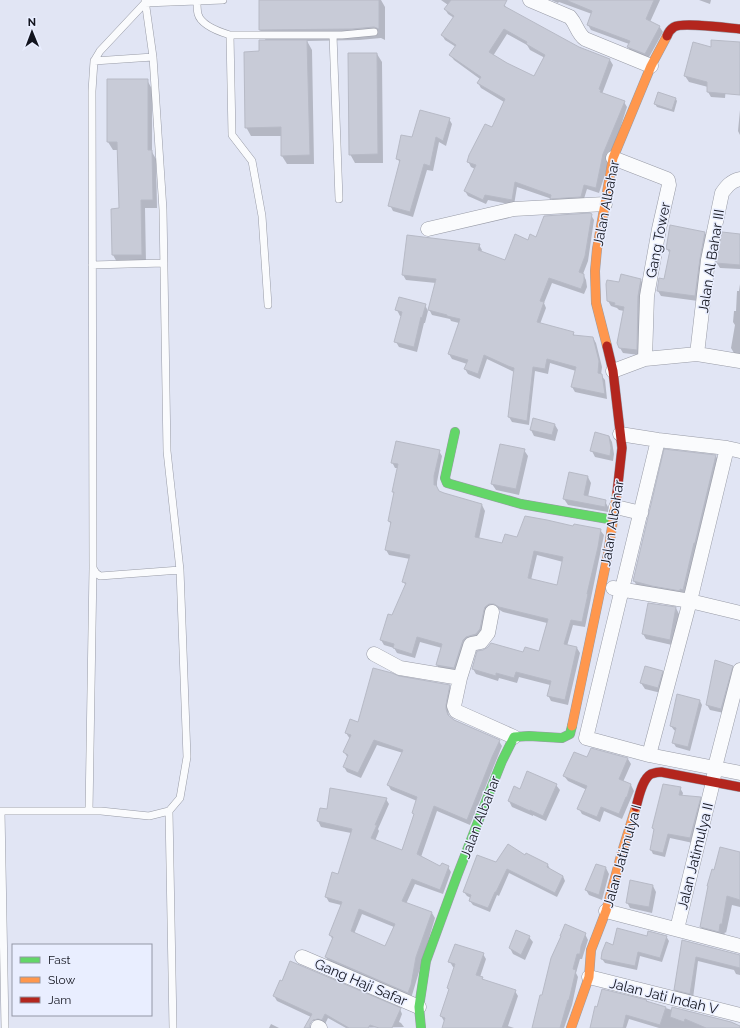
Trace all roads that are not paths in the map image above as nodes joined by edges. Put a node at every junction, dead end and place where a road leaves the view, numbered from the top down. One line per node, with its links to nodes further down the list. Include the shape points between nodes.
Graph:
1 (223, 0): 4 (lane)
2 (530, 0): 11 (street, via 570,18 585,39)
3 (145, 1): 4 (lane); 9 (lane); 10 (lane)
4 (197, 1): 7 (lane, via 200,18 216,30)
5 (740, 30): 11 (street, Jalan Albahar, via 696,25 675,26 669,32)
6 (374, 32): 8 (lane)
7 (230, 35): 8 (lane); 19 (lane, via 232,136 252,161 262,216)
8 (333, 35): 14 (lane)
9 (153, 57): 10 (lane); 17 (lane)
10 (94, 61): 18 (lane)
11 (651, 66): 12 (street, Jalan Albahar)
12 (613, 158): 15 (street, Jalan Albahar); 21 (street, Gang Tower, via 669,182 647,296)
13 (740, 179): 20 (street, Jalan Al Bahar III, via 729,184 722,193 708,260)
14 (339, 199)
15 (605, 204): 16 (street, via 514,209); 23 (street, Jalan Albahar, via 595,271 596,303)
16 (428, 229)
17 (164, 263): 18 (lane); 31 (lane, via 167,451)
18 (92, 264): 30 (lane)
19 (268, 305)
20 (697, 354): 21 (street); 22 (street)
21 (645, 359): 23 (street)
22 (740, 361)
23 (612, 371): 25 (street, Jalan Albahar)
24 (455, 432): 28 (street, via 445,478 447,483 521,504)
25 (620, 434): 26 (street); 28 (street, Jalan Albahar, via 622,448)
26 (658, 440): 27 (street); 29 (street)
27 (734, 449): 34 (street)
28 (615, 513): 29 (street); 32 (street, Jalan Albahar)
29 (641, 513): 33 (street)
30 (93, 568): 31 (lane, via 100,576); 47 (lane)
31 (180, 570): 48 (lane, via 186,757 180,798)
32 (601, 587): 33 (street); 40 (street, Jalan Albahar, via 570,734 562,738)
33 (622, 589): 34 (street); 41 (street, via 586,738)
34 (690, 601): 36 (street); 41 (street)
35 (492, 612): 39 (street, via 488,633 481,642 471,644)
36 (740, 613)
37 (374, 654): 39 (street, via 400,668)
38 (740, 670): 42 (street, Jalan Jatimulya II)
39 (460, 678): 40 (street, via 454,706 456,711)
40 (514, 737): 54 (street, Jalan Albahar, via 502,760 426,961)
41 (649, 755): 42 (street)
42 (716, 768): 43 (street); 44 (street, Jalan Jatimulya II)
43 (740, 773)
44 (713, 782): 45 (street, Jalan Jatimulya I); 49 (street, Jalan Jatimulya I, via 661,772 653,772 644,781); 50 (street, Jalan Jatimulya II)
45 (740, 787)
46 (1, 811): 47 (lane); 56 (lane)
47 (89, 811): 48 (lane, via 149,816)
48 (169, 811): 57 (lane)
49 (606, 911): 50 (street); 53 (street, Jalan Jatimulya I, via 591,950)
50 (677, 929): 51 (street)
51 (740, 946)
52 (302, 957): 54 (street, Gang Haji Safar)
53 (589, 977): 55 (street, Jalan Jati Indah V); 59 (street, Jalan Jatimulya I)
54 (419, 1007): 58 (street, Jalan Albahar)
55 (740, 1015)
56 (5, 1028)
57 (173, 1028)
58 (421, 1028)
59 (572, 1028)

